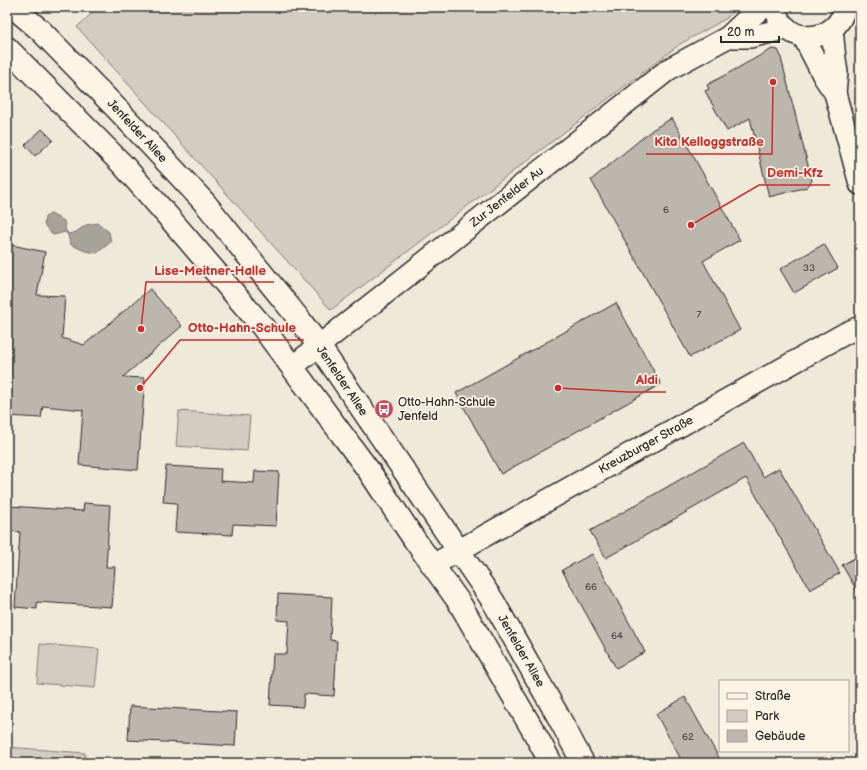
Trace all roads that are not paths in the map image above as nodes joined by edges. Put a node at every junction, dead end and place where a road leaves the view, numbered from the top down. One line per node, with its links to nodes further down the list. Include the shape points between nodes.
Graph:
1 (13, 7): 11 (main road, Jenfelder Allee, via 40,30 205,203)
2 (764, 7): 6 (street, Zur Jenfelder Au)
3 (775, 7): 5 (street, via 779,18)
4 (845, 17): 5 (street, Zur Jenfelder Au, via 825,34 812,37); 8 (street, via 834,52 837,73)
5 (795, 32): 6 (street, Zur Jenfelder Au); 8 (street)
6 (728, 37): 11 (street, Zur Jenfelder Au, via 669,69)
7 (7, 48): 12 (main road, via 124,165 262,326)
8 (835, 93): 9 (street)
9 (860, 184)
10 (860, 327): 13 (street, Kreuzburger Straße)
11 (319, 346): 12 (street, Zur Jenfelder Au); 13 (main road, Jenfelder Allee)
12 (292, 367): 14 (main road, via 369,471)
13 (459, 551): 14 (street, Kreuzburger Straße); 16 (main road, Jenfelder Allee, via 493,601)
14 (433, 566): 15 (main road, via 459,602)
15 (551, 763)
16 (583, 763)

